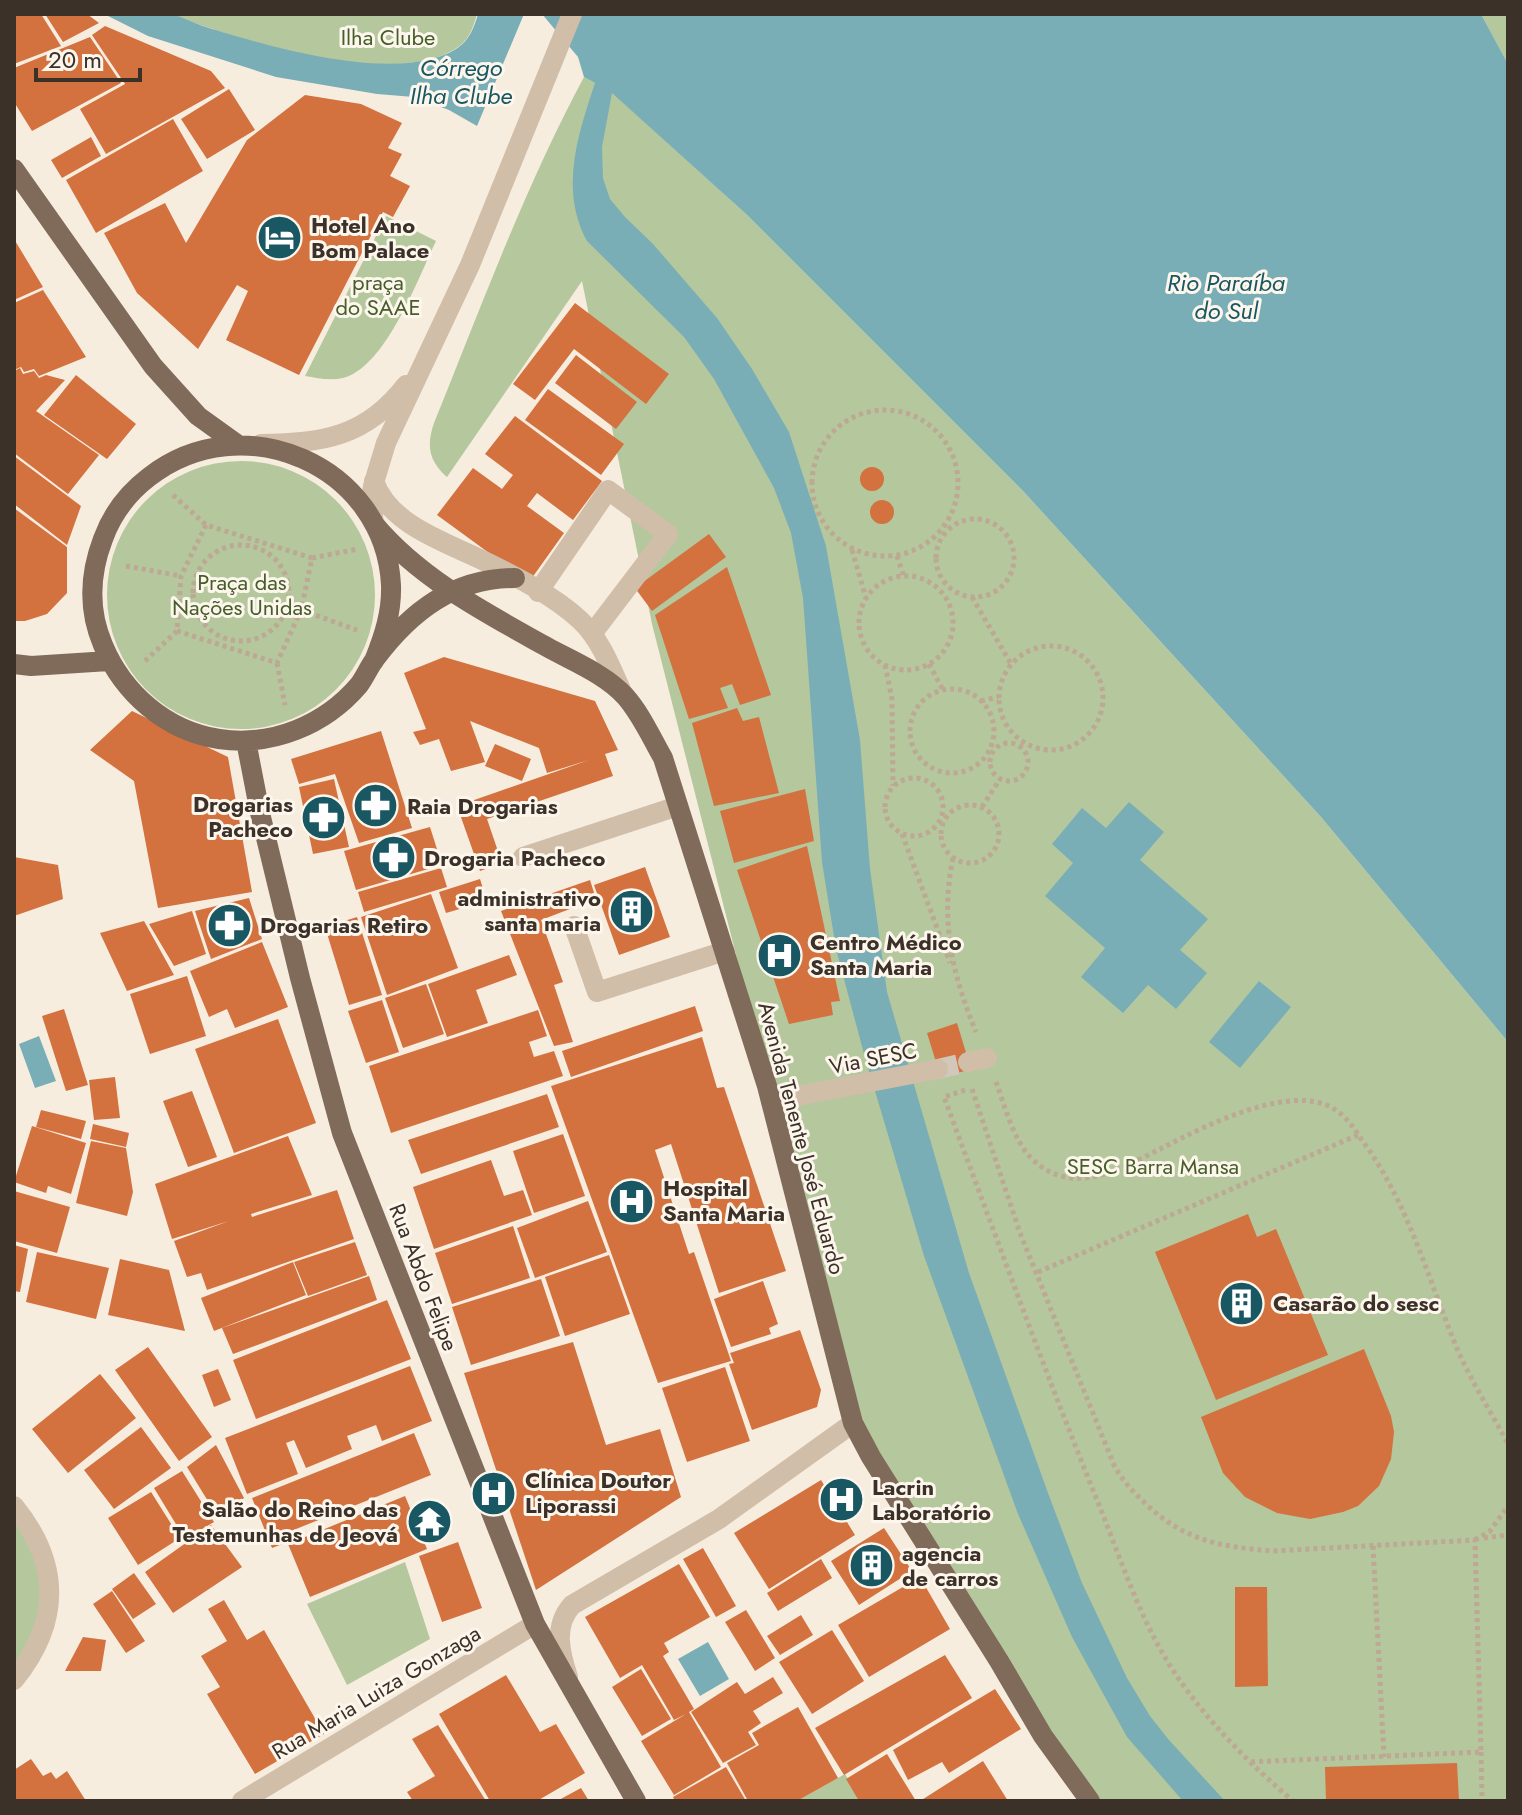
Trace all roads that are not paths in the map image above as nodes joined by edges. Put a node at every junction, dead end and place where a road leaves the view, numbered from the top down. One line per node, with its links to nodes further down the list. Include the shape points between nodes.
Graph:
1 (572, 14): 3 (street)
2 (14, 169): 4 (main road, via 153,366 198,416)
3 (428, 357): 4 (street, via 392,403 350,432 300,443); 5 (street, via 386,443)
4 (244, 444): 6 (main road, via 294,455 334,476); 11 (main road, via 183,456 138,485 120,506 106,530 92,583 93,610)
5 (374, 481): 6 (street); 7 (street, via 415,528)
6 (374, 524): 8 (main road, Avenida Tenente José Eduardo, via 401,554); 12 (main road, via 391,584 388,623)
7 (515, 578): 8 (main road, via 480,580); 9 (street)
8 (451, 590): 12 (main road, via 413,617); 14 (main road, Avenida Tenente José Eduardo)
9 (538, 592): 10 (street); 10 (street, via 608,490 668,534)
10 (592, 634): 14 (street)
11 (109, 661): 13 (main road); 15 (main road, via 144,705 167,720 205,736)
12 (374, 661): 15 (main road, via 360,683 321,718 272,738)
13 (14, 664)
14 (623, 694): 16 (main road, Avenida Tenente José Eduardo, via 663,758)
15 (246, 741): 24 (main road, Rua Abdo Felipe, via 342,1133)
16 (678, 806): 17 (street); 19 (main road, Avenida Tenente José Eduardo)
17 (523, 857)
18 (574, 926): 19 (street, via 597,992)
19 (725, 951): 21 (main road, Avenida Tenente José Eduardo)
20 (929, 1071): 21 (street, Via SESC)
21 (771, 1101): 22 (main road, Avenida Tenente José Eduardo)
22 (853, 1423): 26 (street, via 719,1519 572,1605 559,1632); 29 (main road, Avenida Tenente José Eduardo, via 1043,1736)
23 (14, 1506): 25 (street, via 41,1546 50,1594 40,1641)
24 (535, 1624): 26 (main road, Rua Abdo Felipe); 27 (street, Rua Maria Luiza Gonzaga)
25 (14, 1680)
26 (569, 1682): 28 (main road, Rua Abdo Felipe)
27 (242, 1801)
28 (636, 1801)
29 (1090, 1801)

